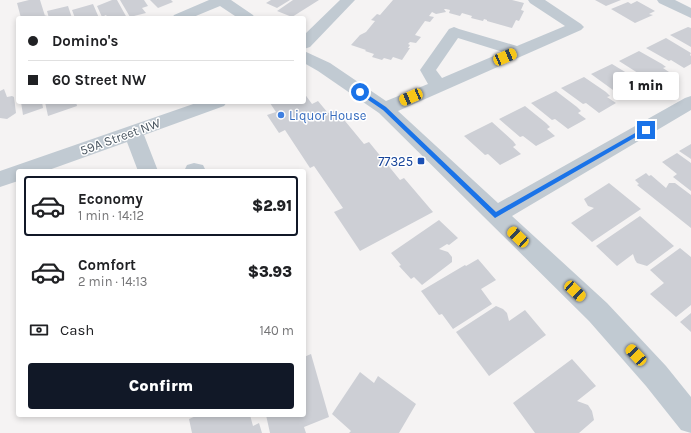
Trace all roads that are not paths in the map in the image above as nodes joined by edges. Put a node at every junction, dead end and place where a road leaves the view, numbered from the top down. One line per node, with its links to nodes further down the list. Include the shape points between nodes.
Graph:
1 (221, 0): 6 (street); 7 (street)
2 (348, 0): 8 (street)
3 (535, 0): 9 (street, via 576,27)
4 (664, 0): 5 (street)
5 (691, 14)
6 (184, 16)
7 (245, 16)
8 (306, 42)
9 (518, 52): 11 (street); 11 (street, via 454,32 428,70)
10 (306, 57): 14 (street)
11 (438, 86): 14 (street)
12 (691, 102): 20 (street)
13 (212, 104): 15 (street, 59A Street NW)
14 (385, 108): 20 (street)
15 (133, 132): 16 (street, 59A Street NW); 17 (street)
16 (29, 169)
17 (147, 169)
18 (16, 174): 19 (street)
19 (0, 179)
20 (495, 215): 21 (street, via 598,312 656,376)
21 (691, 420)

